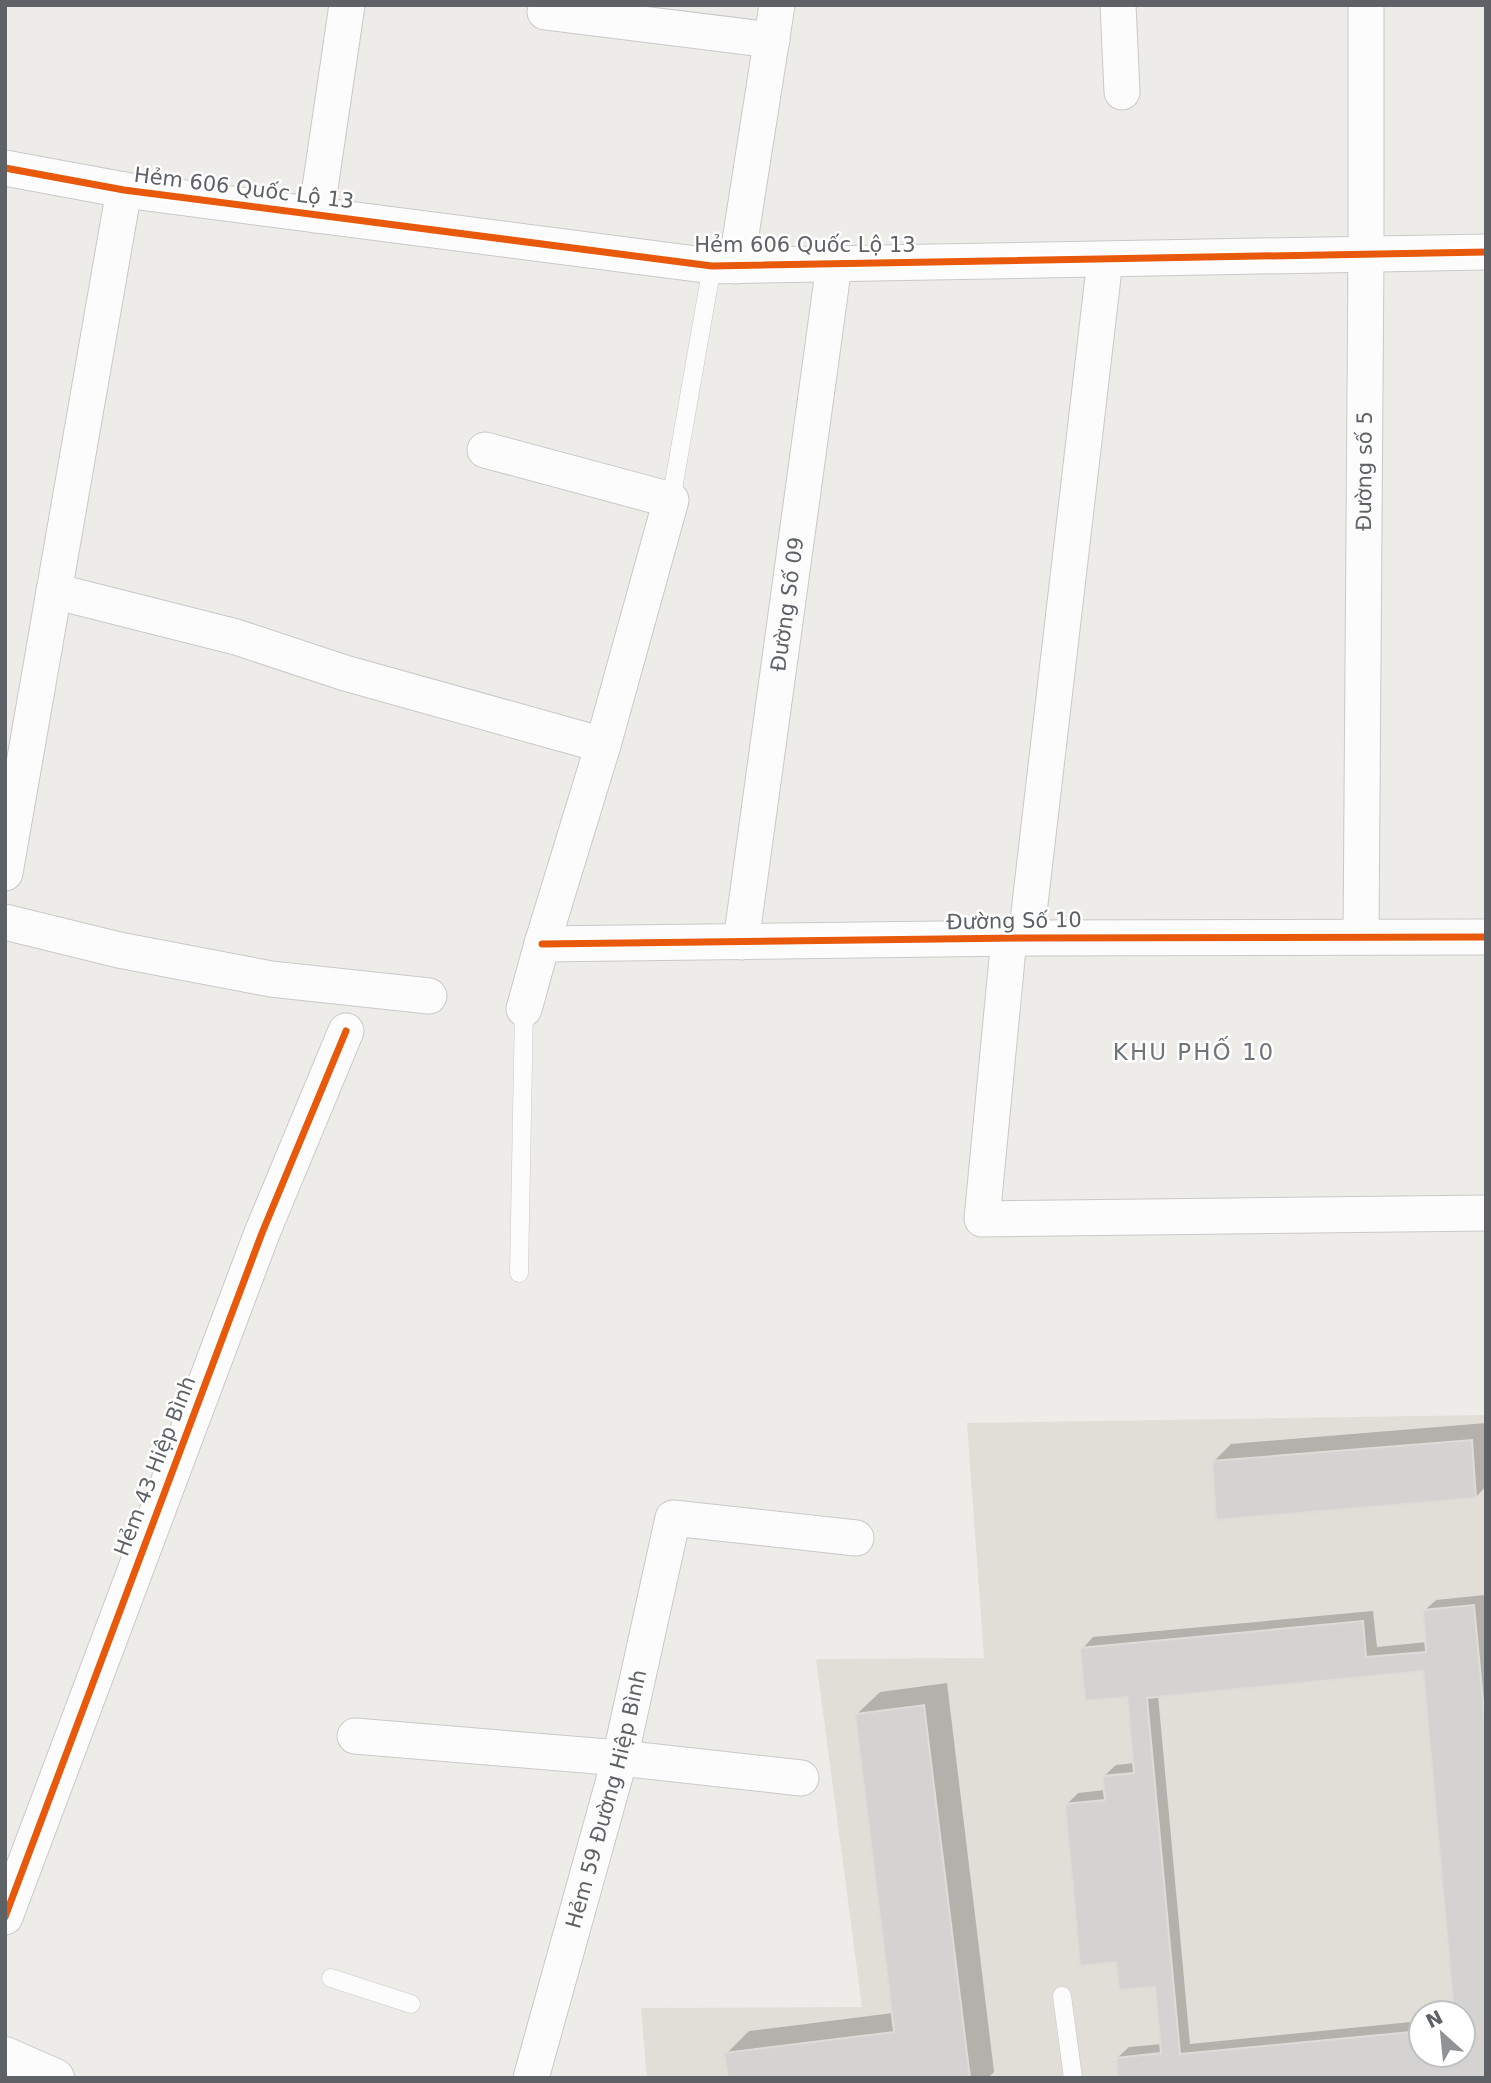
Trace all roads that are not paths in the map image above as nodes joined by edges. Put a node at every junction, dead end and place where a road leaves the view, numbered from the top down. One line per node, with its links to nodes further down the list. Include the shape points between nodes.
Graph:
1 (347, 5): 10 (street)
2 (777, 5): 6 (street)
3 (1118, 5): 7 (street)
4 (1366, 5): 12 (street, Đường số 5)
5 (545, 12): 6 (street)
6 (772, 40): 15 (street)
7 (1122, 92)
8 (5, 168): 9 (street, Hẻm 606 Quốc Lộ 13)
9 (124, 190): 10 (street, Hẻm 606 Quốc Lộ 13); 18 (street)
10 (316, 215): 15 (street, Hẻm 606 Quốc Lộ 13)
11 (1486, 251): 12 (street, Hẻm 606 Quốc Lộ 13)
12 (1366, 254): 13 (street, Hẻm 606 Quốc Lộ 13); 22 (street, Đường số 5)
13 (1105, 260): 14 (street, Hẻm 606 Quốc Lộ 13); 24 (street)
14 (834, 265): 15 (street, Hẻm 606 Quốc Lộ 13); 25 (street, Đường Số 09)
15 (724, 266): 17 (lane)
16 (485, 450): 17 (street)
17 (671, 500): 19 (street)
18 (54, 591): 19 (street, via 236,637 345,673); 20 (street)
19 (603, 745): 26 (street)
20 (5, 873)
21 (5, 922): 27 (street, via 271,979)
22 (1361, 937): 23 (street, Đường Số 10); 24 (street, Đường Số 10)
23 (1486, 937)
24 (1017, 938): 25 (street, Đường Số 10); 30 (street, via 982,1219)
25 (741, 942): 26 (street, Đường Số 10)
26 (542, 944): 28 (street)
27 (429, 996)
28 (524, 1009): 31 (lane)
29 (346, 1031): 36 (street, Hẻm 43 Hiệp Bình, via 262,1233)
30 (1486, 1213)
31 (519, 1273)
32 (856, 1538): 34 (street, Hẻm 59 Đường Hiệp Bình, via 673,1518)
33 (355, 1736): 34 (street)
34 (620, 1758): 35 (street); 42 (street, Hẻm 59 Đường Hiệp Bình)
35 (801, 1778)
36 (5, 1917)
37 (331, 1978): 39 (lane)
38 (1062, 1996): 43 (lane)
39 (411, 2004)
40 (5, 2056): 41 (main road)
41 (55, 2078)
42 (531, 2078)
43 (1073, 2078)

